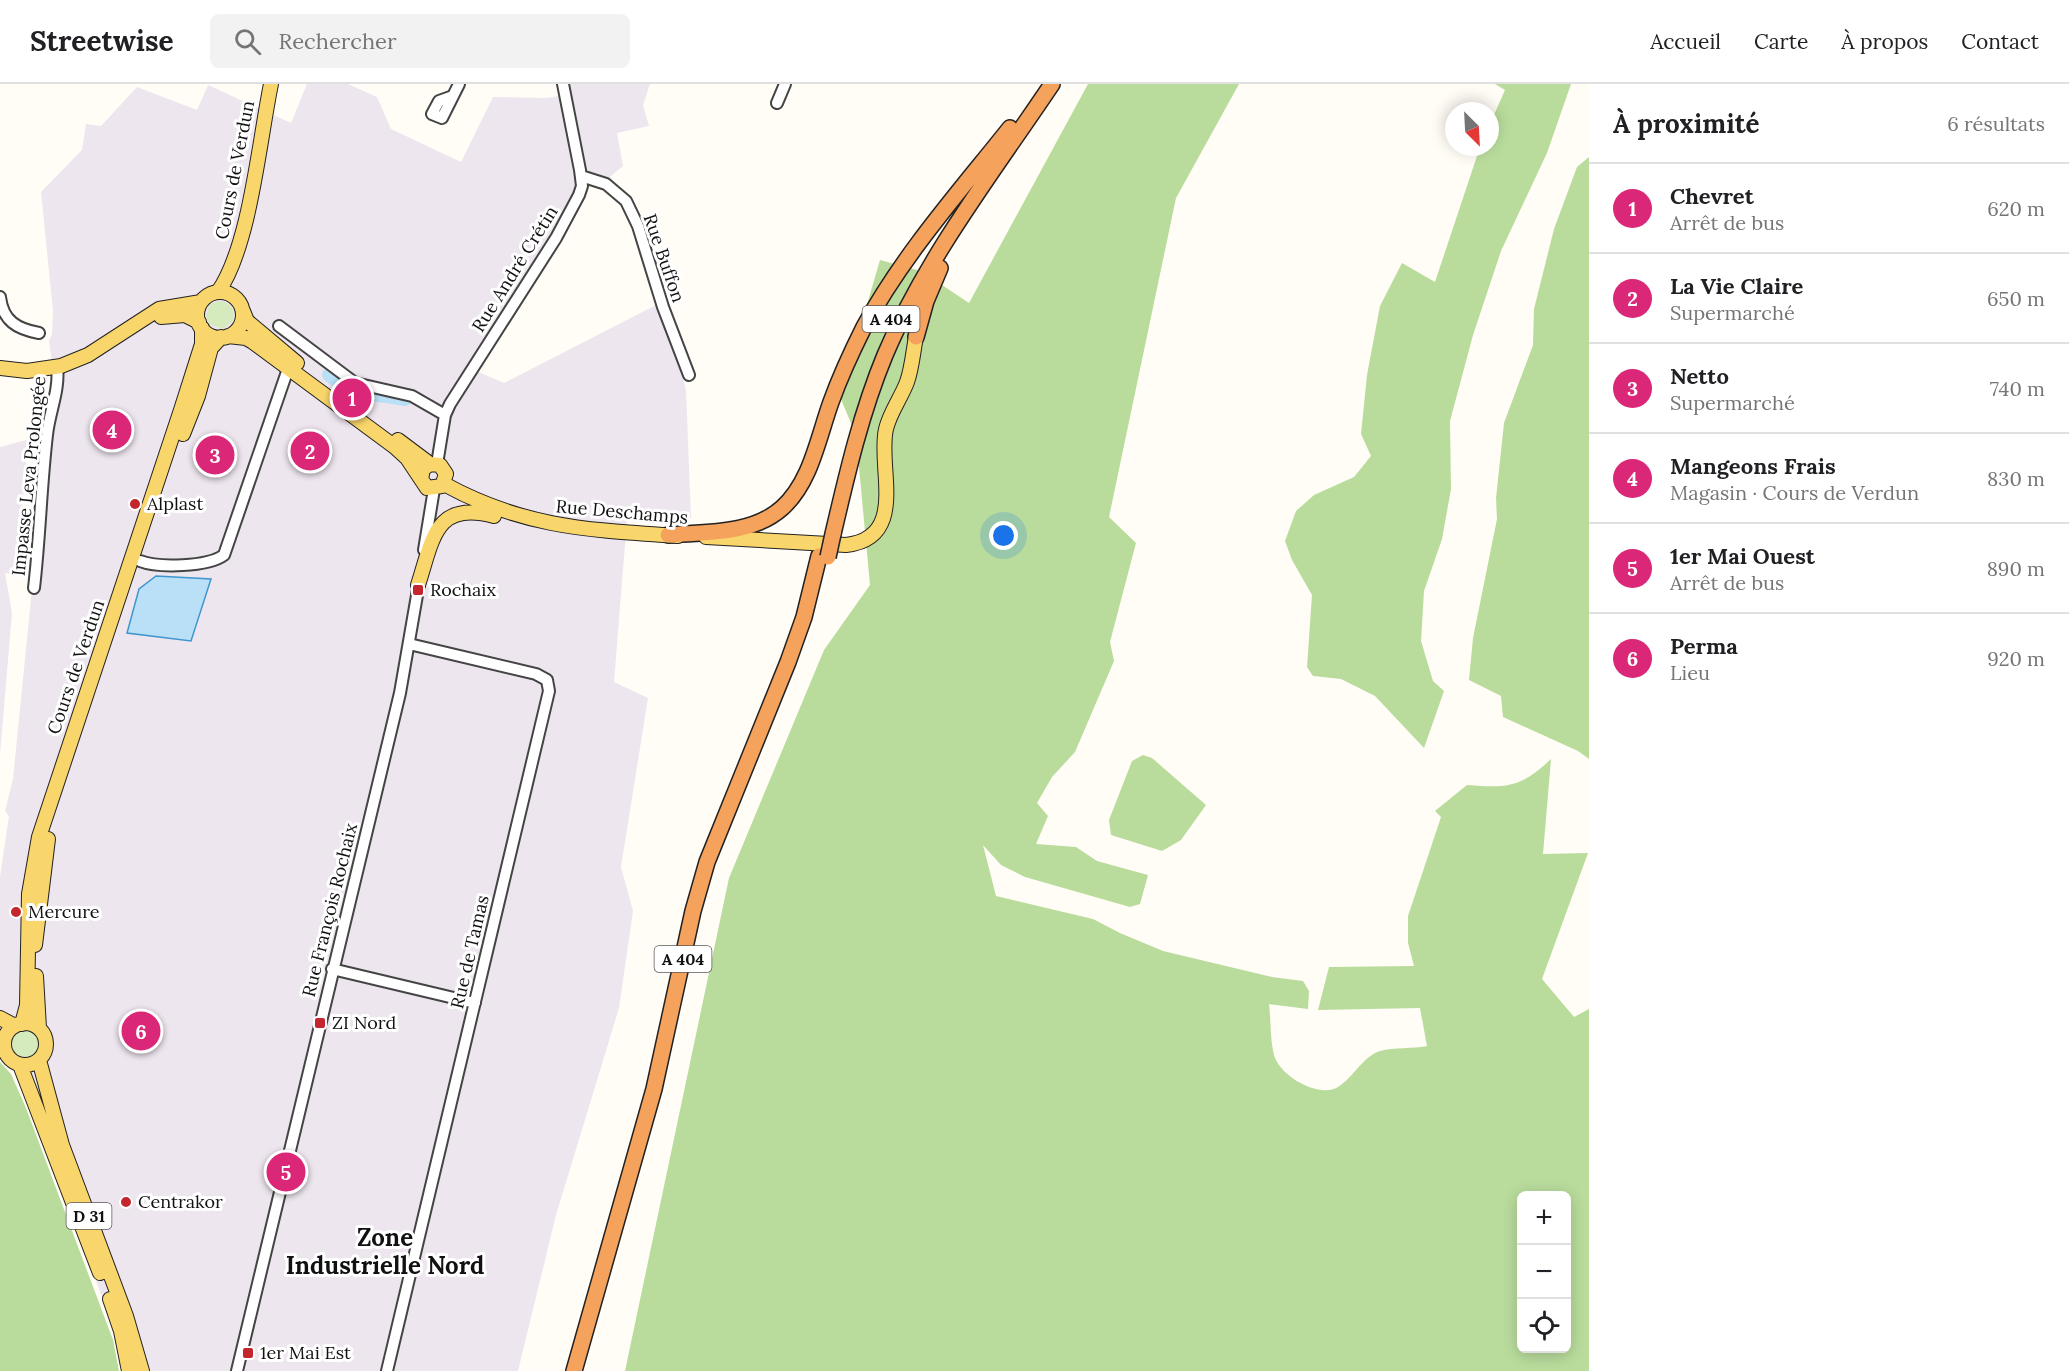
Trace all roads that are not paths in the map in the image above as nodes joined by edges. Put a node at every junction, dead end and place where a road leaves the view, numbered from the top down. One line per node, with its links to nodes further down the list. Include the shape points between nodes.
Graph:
1 (271, 84): 11 (main road, Cours de Verdun)
2 (459, 84): 7 (street)
3 (563, 84): 10 (street, Rue André Crétin)
4 (785, 84): 8 (street)
5 (1039, 84): 9 (highway, A 404)
6 (1052, 84): 9 (highway, A 404)
7 (453, 96)
8 (777, 104)
9 (1014, 131): 22 (highway, via 936,275); 32 (highway, via 921,241 885,292 846,364 806,475 790,500 752,525); 33 (highway, A 404, via 931,248 884,333 854,409)
10 (581, 176): 26 (street, Rue Buffon, via 606,184 626,201); 27 (street, Rue André Crétin, via 582,186 575,204)
11 (234, 262): 12 (main road, Cours de Verdun); 14 (main road, Cours de Verdun)
12 (218, 292): 14 (main road); 15 (main road)
13 (0, 297): 20 (street, via 10,322)
14 (235, 297): 16 (main road)
15 (201, 302): 17 (main road); 19 (main road, via 159,309)
16 (243, 311): 21 (main road, via 239,327); 28 (main road, via 247,321 294,360)
17 (200, 325): 19 (main road, via 185,315 171,315); 21 (main road, via 214,336); 38 (main road, Cours de Verdun, via 202,344 185,399)
18 (279, 326): 27 (street, via 355,383 412,396)
19 (134, 327): 25 (main road, via 88,355)
20 (39, 333)
21 (224, 337): 23 (main road, via 246,338); 34 (main road, Cours de Verdun, via 211,348)
22 (916, 337): 32 (main road, Rue Deschamps, via 910,372 886,430 886,510 870,535 846,545)
23 (289, 366): 29 (main road, via 395,447); 34 (street, via 224,555 214,560 158,566)
24 (0, 368): 25 (main road)
25 (47, 368): 36 (street, Impasse Leva Prolongée, via 57,384 42,473)
26 (689, 375)
27 (445, 415): 28 (street, Rue André Crétin)
28 (434, 464): 29 (main road, via 423,469); 30 (main road, via 445,470)
29 (421, 479): 30 (main road, via 427,488)
30 (439, 486): 31 (main road, Rue Deschamps, via 522,518); 35 (street, Rue François Rochaix)
31 (597, 531): 32 (main road, Rue Deschamps); 35 (main road, via 529,525 477,511 459,512 445,519 435,532)
32 (668, 535)
33 (823, 556): 53 (highway, A 404, via 788,662 707,862 652,1099); 54 (highway, A 404, via 803,651 735,814 710,887 659,1112)
34 (140, 561): 39 (main road, Cours de Verdun)
35 (418, 585): 37 (street, Rue François Rochaix)
36 (34, 588)
37 (409, 644): 41 (street, Rue François Rochaix); 42 (street, Rue de Tamas, via 536,674 547,680 549,691)
38 (80, 711): 39 (main road); 40 (main road, Cours de Verdun)
39 (75, 750): 40 (main road, Cours de Verdun)
40 (58, 786): 44 (main road, Cours de Verdun, via 39,837 29,894 27,1005); 45 (main road, via 41,848 44,857 35,950)
41 (332, 969): 42 (street); 51 (street, Rue François Rochaix)
42 (475, 1003): 52 (street, Rue de Tamas)
43 (0, 1018): 44 (main road)
44 (19, 1025): 45 (main road); 46 (main road)
45 (39, 1028): 47 (main road, via 46,1045)
46 (3, 1035): 48 (main road, via 7,1054)
47 (39, 1060): 48 (main road); 50 (main road, D 31, via 62,1145 126,1316)
48 (20, 1065): 49 (main road, D 31, via 116,1316)
49 (129, 1371)
50 (142, 1371)
51 (237, 1371)
52 (387, 1371)
53 (574, 1371)
54 (585, 1371)

